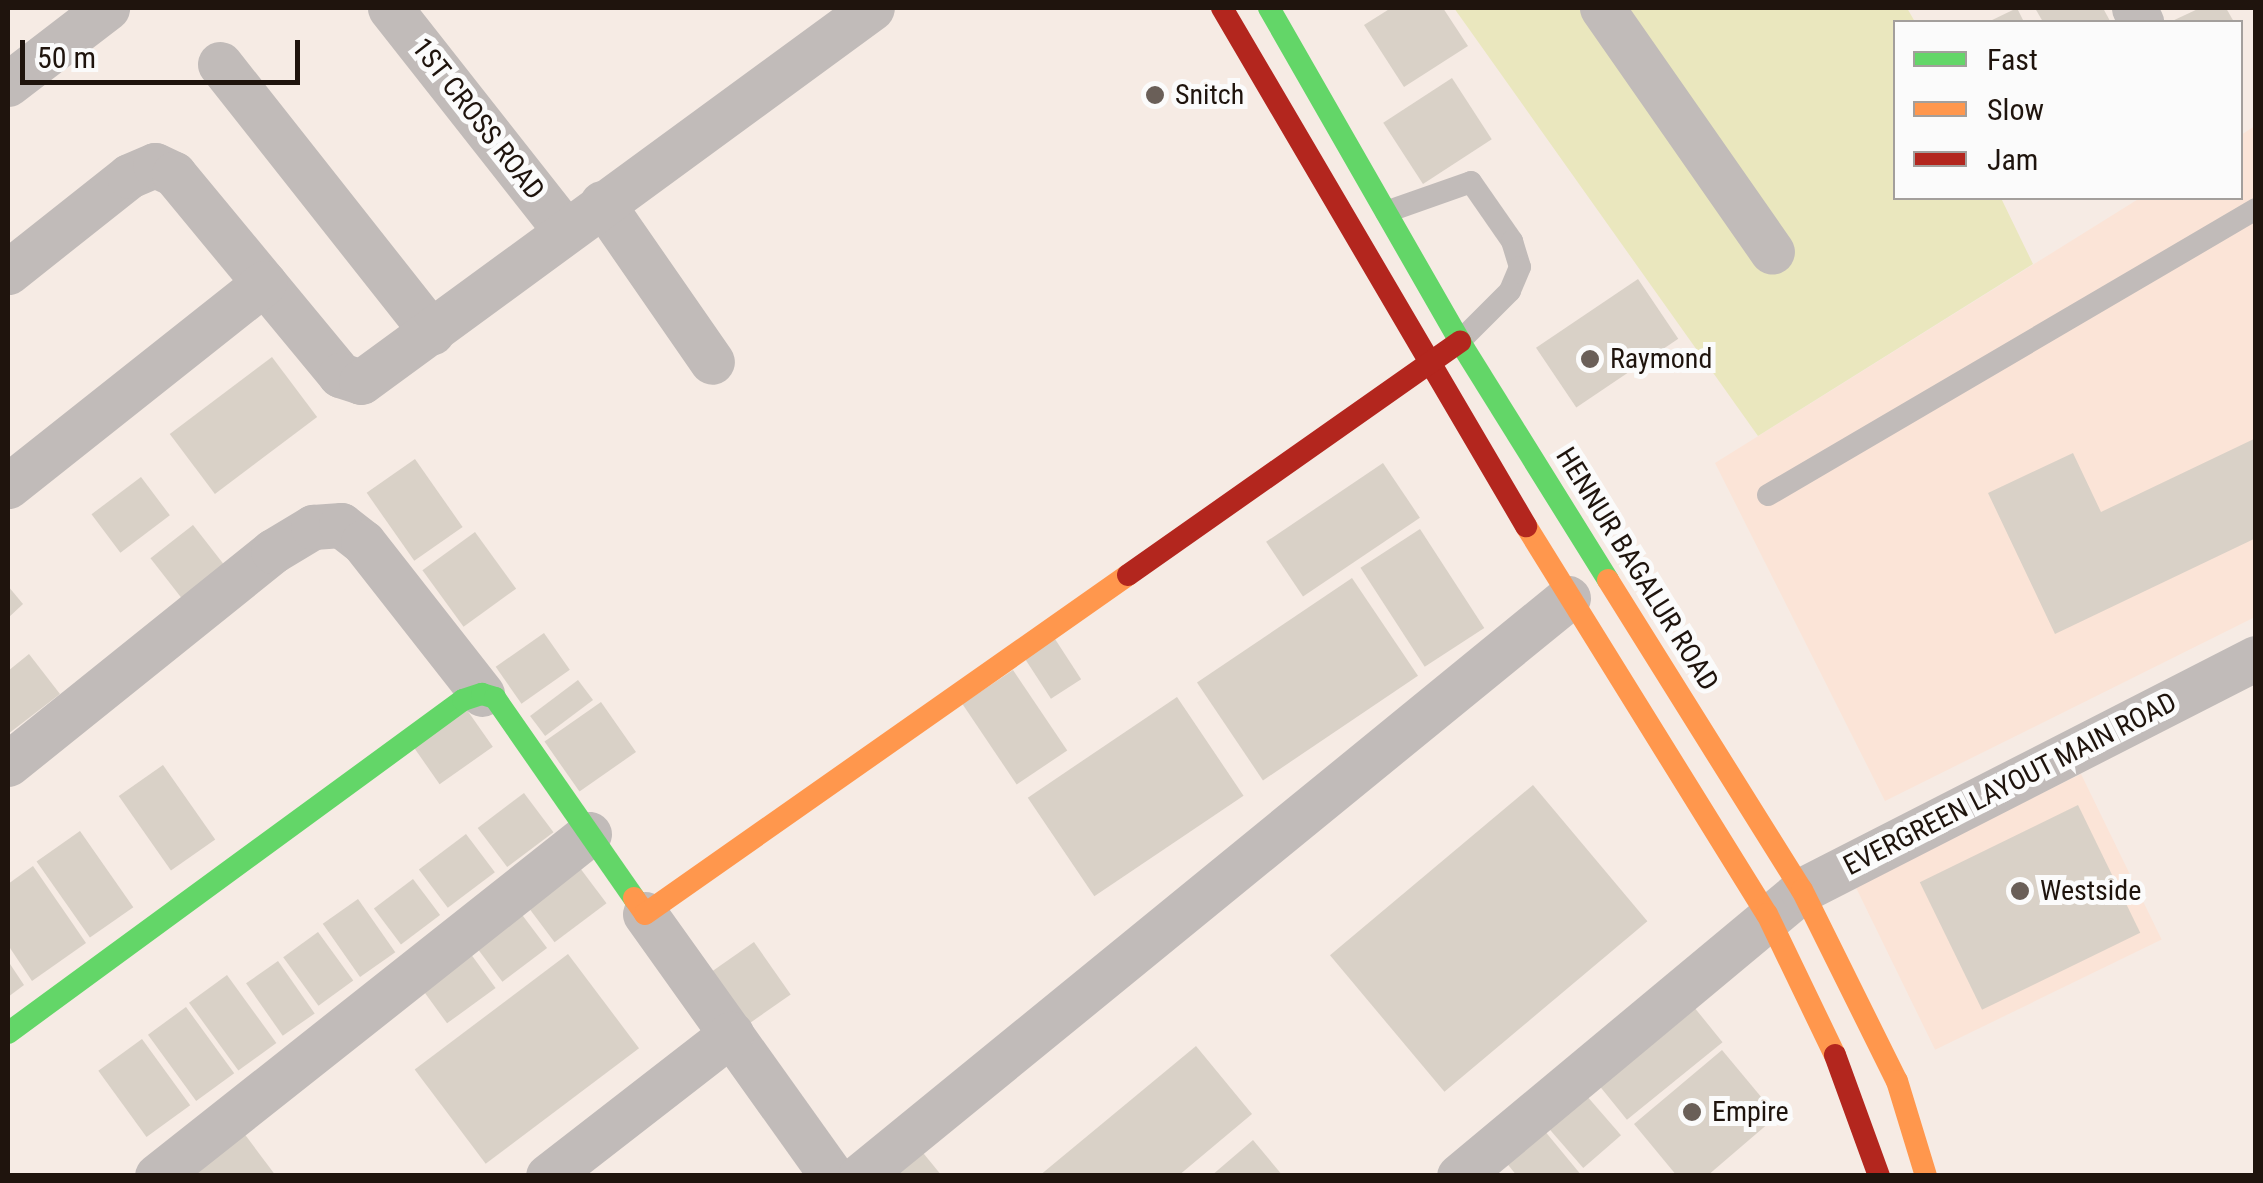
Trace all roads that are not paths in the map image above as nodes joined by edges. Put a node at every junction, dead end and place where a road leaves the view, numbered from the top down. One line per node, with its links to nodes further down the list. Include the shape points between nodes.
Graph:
1 (106, 8): 8 (street)
2 (390, 8): 12 (street, 1ST CROSS ROAD)
3 (872, 8): 9 (street)
4 (1222, 8): 18 (main road, HENNUR BAGALUR ROAD)
5 (1269, 8): 11 (main road, HENNUR BAGALUR ROAD)
6 (1602, 8): 13 (street)
7 (220, 64): 16 (street)
8 (8, 84)
9 (602, 203): 12 (street); 19 (street)
10 (2256, 209): 21 (lane)
11 (1386, 212): 17 (main road, HENNUR BAGALUR ROAD); 17 (lane, via 1471,182 1512,242 1520,267 1510,290)
12 (565, 230): 16 (street)
13 (1772, 252)
14 (8, 272): 15 (street, via 129,176 155,165 174,174)
15 (264, 283): 16 (street, via 340,375 361,382); 20 (street)
16 (432, 332)
17 (1460, 342): 18 (main road); 27 (main road, HENNUR BAGALUR ROAD)
18 (1427, 361): 22 (main road, HENNUR BAGALUR ROAD); 28 (main road)
19 (712, 362)
20 (8, 486)
21 (1768, 494)
22 (1568, 598): 27 (main road, HENNUR BAGALUR ROAD); 35 (street)
23 (2256, 658): 27 (street, EVERGREEN LAYOUT MAIN ROAD)
24 (482, 694): 25 (street, via 363,542 340,525 313,527 273,551); 26 (main road, via 495,698); 29 (main road, via 463,700)
25 (8, 764)
26 (589, 834): 28 (main road); 32 (street)
27 (1784, 902): 31 (street, EVERGREEN LAYOUT MAIN ROAD); 36 (main road, HENNUR BAGALUR ROAD); 37 (main road, HENNUR BAGALUR ROAD, via 1896,1080)
28 (645, 914): 30 (street)
29 (8, 1033)
30 (731, 1034): 33 (street); 34 (street)
31 (1483, 1168)
32 (158, 1176)
33 (548, 1176)
34 (832, 1176)
35 (860, 1176)
36 (1878, 1176)
37 (1926, 1176)

